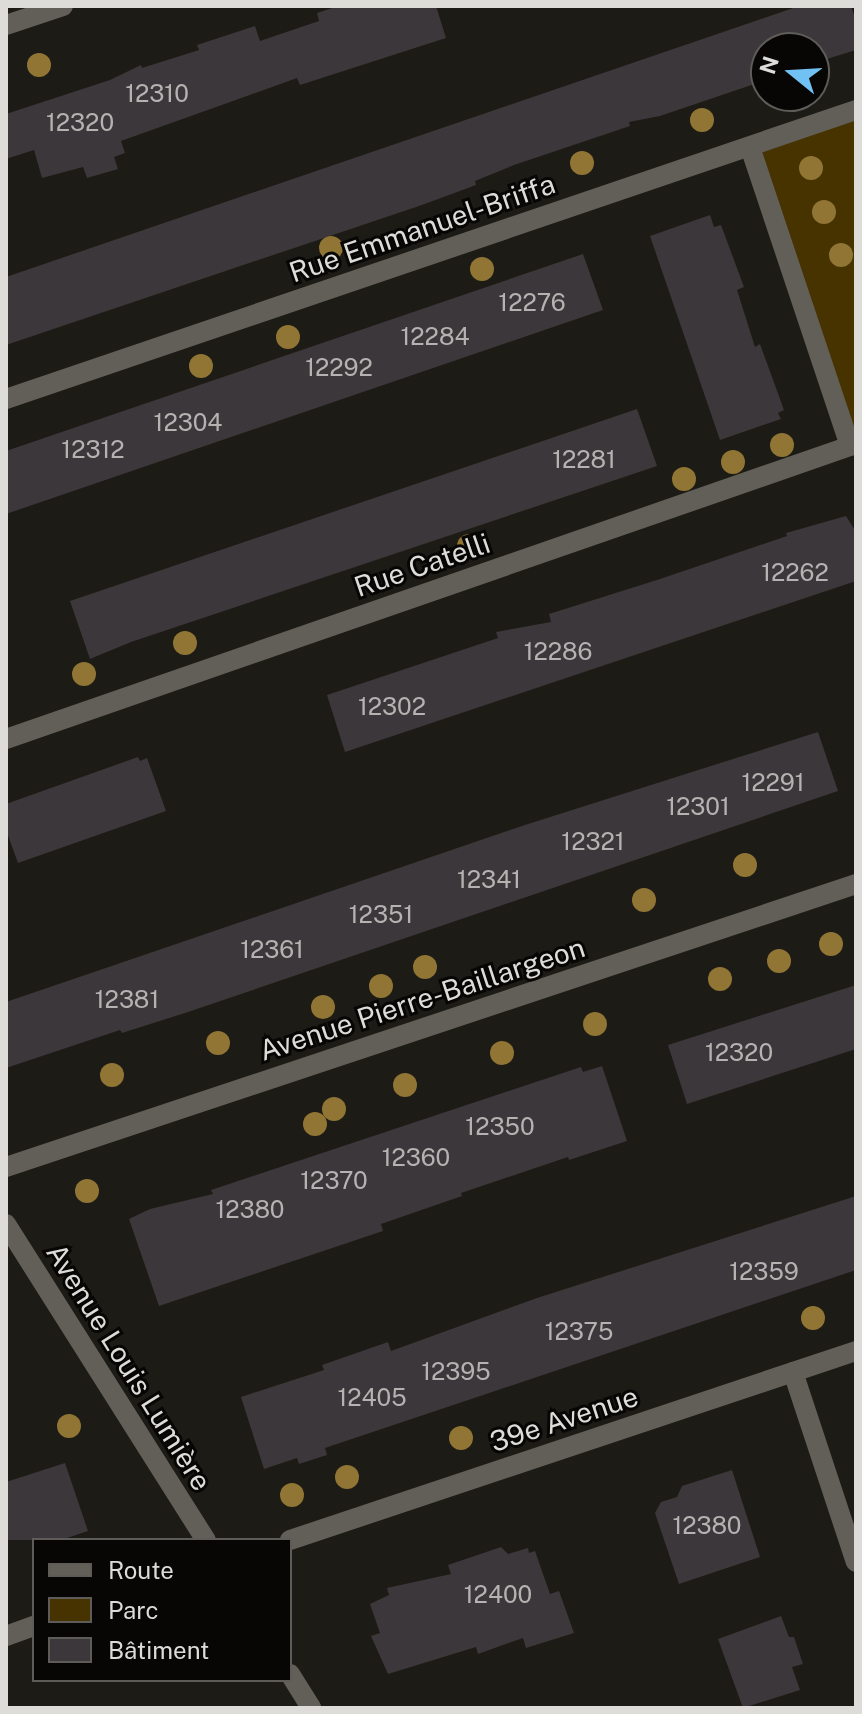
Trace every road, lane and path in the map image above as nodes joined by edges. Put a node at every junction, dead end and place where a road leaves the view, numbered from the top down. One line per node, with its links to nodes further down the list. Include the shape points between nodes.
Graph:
1 (63, 6): 2 (street)
2 (6, 25)
3 (856, 110): 4 (street, Rue Emmanuel-Briffa)
4 (750, 147): 5 (street, Rue Emmanuel-Briffa); 6 (street)
5 (6, 399)
6 (853, 445): 7 (street, Rue Catelli)
7 (6, 739)
8 (856, 884): 9 (street, Avenue Pierre-Baillargeon)
9 (6, 1167)
10 (6, 1224): 13 (street, Avenue Louis Lumière)
11 (856, 1351): 12 (street, 39e Avenue)
12 (793, 1372): 14 (street, 39e Avenue); 15 (street)
13 (205, 1538)
14 (292, 1539)
15 (856, 1562)
16 (32, 1627): 17 (street)
17 (6, 1636)
18 (292, 1677): 19 (street)
19 (311, 1708)

